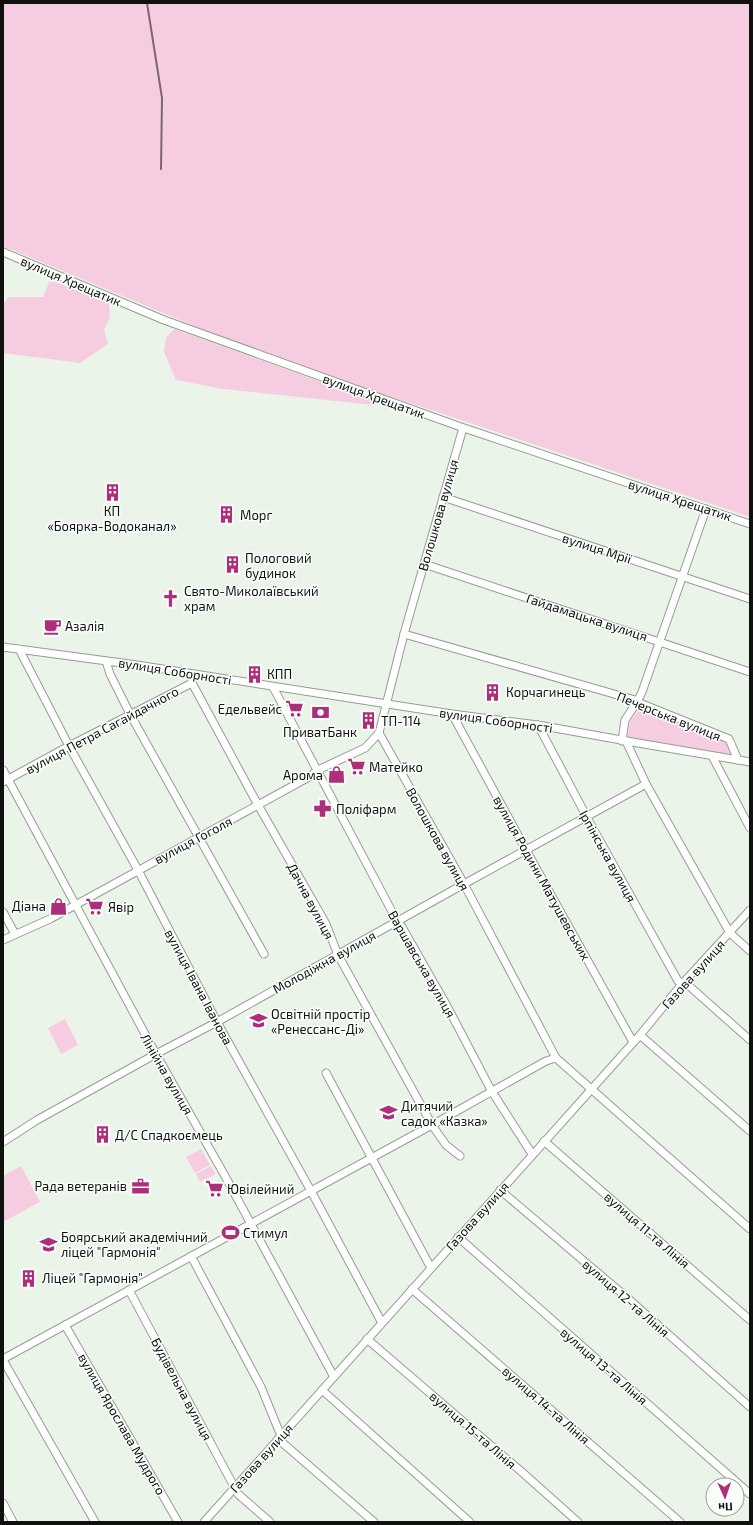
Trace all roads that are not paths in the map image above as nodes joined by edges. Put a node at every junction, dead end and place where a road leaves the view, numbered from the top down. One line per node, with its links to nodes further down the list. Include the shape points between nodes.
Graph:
1 (3, 252): 2 (street, вулиця Хрещатик, via 164,320)
2 (463, 428): 3 (street, Волошкова вулиця); 4 (street, вулиця Хрещатик)
3 (443, 497): 6 (street, Волошкова вулиця); 7 (street, вулиця Мрії)
4 (706, 509): 5 (street, вулиця Хрещатик); 7 (street)
5 (750, 524)
6 (424, 564): 9 (street, Волошкова вулиця); 10 (street, Гайдамацька вулиця)
7 (682, 577): 8 (street, вулиця Мрії); 10 (street)
8 (750, 599)
9 (404, 634): 18 (street, Печерська вулиця); 19 (street, Волошкова вулиця)
10 (660, 641): 14 (street, Гайдамацька вулиця); 18 (street)
11 (3, 647): 12 (street, вулиця Соборності)
12 (19, 649): 13 (street, вулиця Соборності); 25 (street, вулиця Івана Іванова)
13 (106, 661): 15 (street, вулиця Соборності); 20 (street)
14 (750, 672)
15 (193, 674): 16 (street, вулиця Петра Сагайдачного); 17 (street, вулиця Соборності)
16 (192, 683): 20 (street, вулиця Петра Сагайдачного); 33 (street, Дачна вулиця)
17 (273, 687): 19 (street, вулиця Соборності); 30 (street, Варшавська вулиця)
18 (637, 702): 24 (street, via 625,720); 27 (street, Печерська вулиця, via 729,739)
19 (385, 703): 21 (street, вулиця Соборності); 23 (street, Волошкова вулиця)
20 (130, 714): 25 (street, вулиця Петра Сагайдачного); 36 (street)
21 (452, 714): 22 (street, вулиця Соборності); 37 (street, вулиця Родини Матушевських)
22 (538, 725): 24 (street, вулиця Соборності); 34 (street, Ірпінська вулиця)
23 (378, 733): 30 (street, вулиця Гоголя, via 365,748); 39 (street, Волошкова вулиця)
24 (624, 741): 26 (street, вулиця Соборності); 32 (street)
25 (69, 746): 31 (street, вулиця Петра Сагайдачного); 38 (street, вулиця Івана Іванова)
26 (712, 756): 27 (street, вулиця Соборності); 35 (street)
27 (738, 760): 28 (street, вулиця Соборності)
28 (750, 762)
29 (3, 770): 31 (street, Лінійна вулиця)
30 (318, 770): 33 (street, вулиця Гоголя); 43 (street, Варшавська вулиця)
31 (5, 780): 40 (street, Лінійна вулиця)
32 (646, 784): 34 (street, Молодіжна вулиця); 44 (street)
33 (258, 805): 36 (street, вулиця Гоголя); 49 (street, Дачна вулиця, via 326,924)
34 (587, 817): 37 (street, Молодіжна вулиця); 50 (street, Ірпінська вулиця)
35 (750, 828)
36 (199, 837): 38 (street, вулиця Гоголя); 48 (street)
37 (526, 850): 39 (street, Молодіжна вулиця); 54 (street, вулиця Родини Матушевських)
38 (138, 870): 40 (street, вулиця Гоголя); 51 (street, вулиця Івана Іванова)
39 (464, 884): 43 (street, Молодіжна вулиця); 56 (street, Волошкова вулиця)
40 (75, 904): 45 (street, вулиця Гоголя, via 50,919); 55 (street, Лінійна вулиця)
41 (750, 910): 44 (street, Газова вулиця)
42 (3, 912): 45 (street)
43 (397, 921): 49 (street, Молодіжна вулиця); 59 (street, Варшавська вулиця, via 447,1006)
44 (730, 933): 47 (street); 50 (street, Газова вулиця)
45 (15, 934): 46 (street, вулиця Гоголя)
46 (3, 940)
47 (750, 951)
48 (264, 954)
49 (338, 955): 51 (street, Молодіжна вулиця); 60 (street, Дачна вулиця)
50 (682, 984): 52 (street, Газова вулиця); 53 (street, via 688,985)
51 (217, 1022): 55 (street, Молодіжна вулиця); 68 (street, вулиця Івана Іванова)
52 (640, 1035): 54 (street, Газова вулиця); 61 (street)
53 (750, 1040)
54 (633, 1042): 58 (street, Газова вулиця)
55 (156, 1054): 62 (street, Молодіжна вулиця); 69 (street, Лінійна вулиця)
56 (556, 1058): 58 (street, Волошкова вулиця); 59 (street, via 546,1060)
57 (326, 1073): 66 (street)
58 (590, 1089): 63 (street, Газова вулиця); 70 (street, Волошкова вулиця)
59 (491, 1090): 60 (street); 64 (street, Варшавська вулиця)
60 (432, 1125): 65 (street, Дачна вулиця, via 446,1145); 66 (street)
61 (750, 1131)
62 (4, 1138)
63 (544, 1141): 64 (street, Газова вулиця); 76 (street, вулиця 11-та Лінія)
64 (532, 1154): 67 (street, Газова вулиця)
65 (460, 1156)
66 (372, 1158): 68 (street); 73 (street)
67 (500, 1190): 71 (street, Газова вулиця); 83 (street, вулиця 12-та Лінія, via 631,1301)
68 (311, 1191): 69 (street); 77 (street, вулиця Івана Іванова)
69 (252, 1223): 72 (street); 81 (street, Лінійна вулиця)
70 (750, 1229)
71 (458, 1238): 73 (street, Газова вулиця); 86 (street, вулиця 13-та Лінія)
72 (191, 1256): 75 (street); 84 (street, via 260,1387)
73 (431, 1268): 74 (street, Газова вулиця)
74 (412, 1289): 77 (street, Газова вулиця); 96 (street, вулиця 14-та Лінія)
75 (129, 1290): 78 (street); 85 (street, Будівельна вулиця)
76 (750, 1320)
77 (382, 1323): 79 (street, Газова вулиця)
78 (65, 1325): 80 (street); 90 (street, вулиця Ярослава Мудрого)
79 (367, 1339): 81 (street, Газова вулиця); 95 (street, вулиця 15-та Лінія)
80 (3, 1359): 89 (street)
81 (334, 1377): 82 (street, Газова вулиця)
82 (322, 1390): 84 (street, Газова вулиця); 94 (street)
83 (750, 1407)
84 (280, 1437): 85 (street, Газова вулиця); 93 (street)
85 (234, 1488): 91 (street, Газова вулиця); 92 (street, Будівельна вулиця)
86 (750, 1494)
87 (3, 1503): 88 (street)
88 (13, 1522)
89 (95, 1522)
90 (178, 1522)
91 (204, 1522)
92 (270, 1522)
93 (374, 1522)
94 (470, 1522)
95 (578, 1522)
96 (680, 1522)

